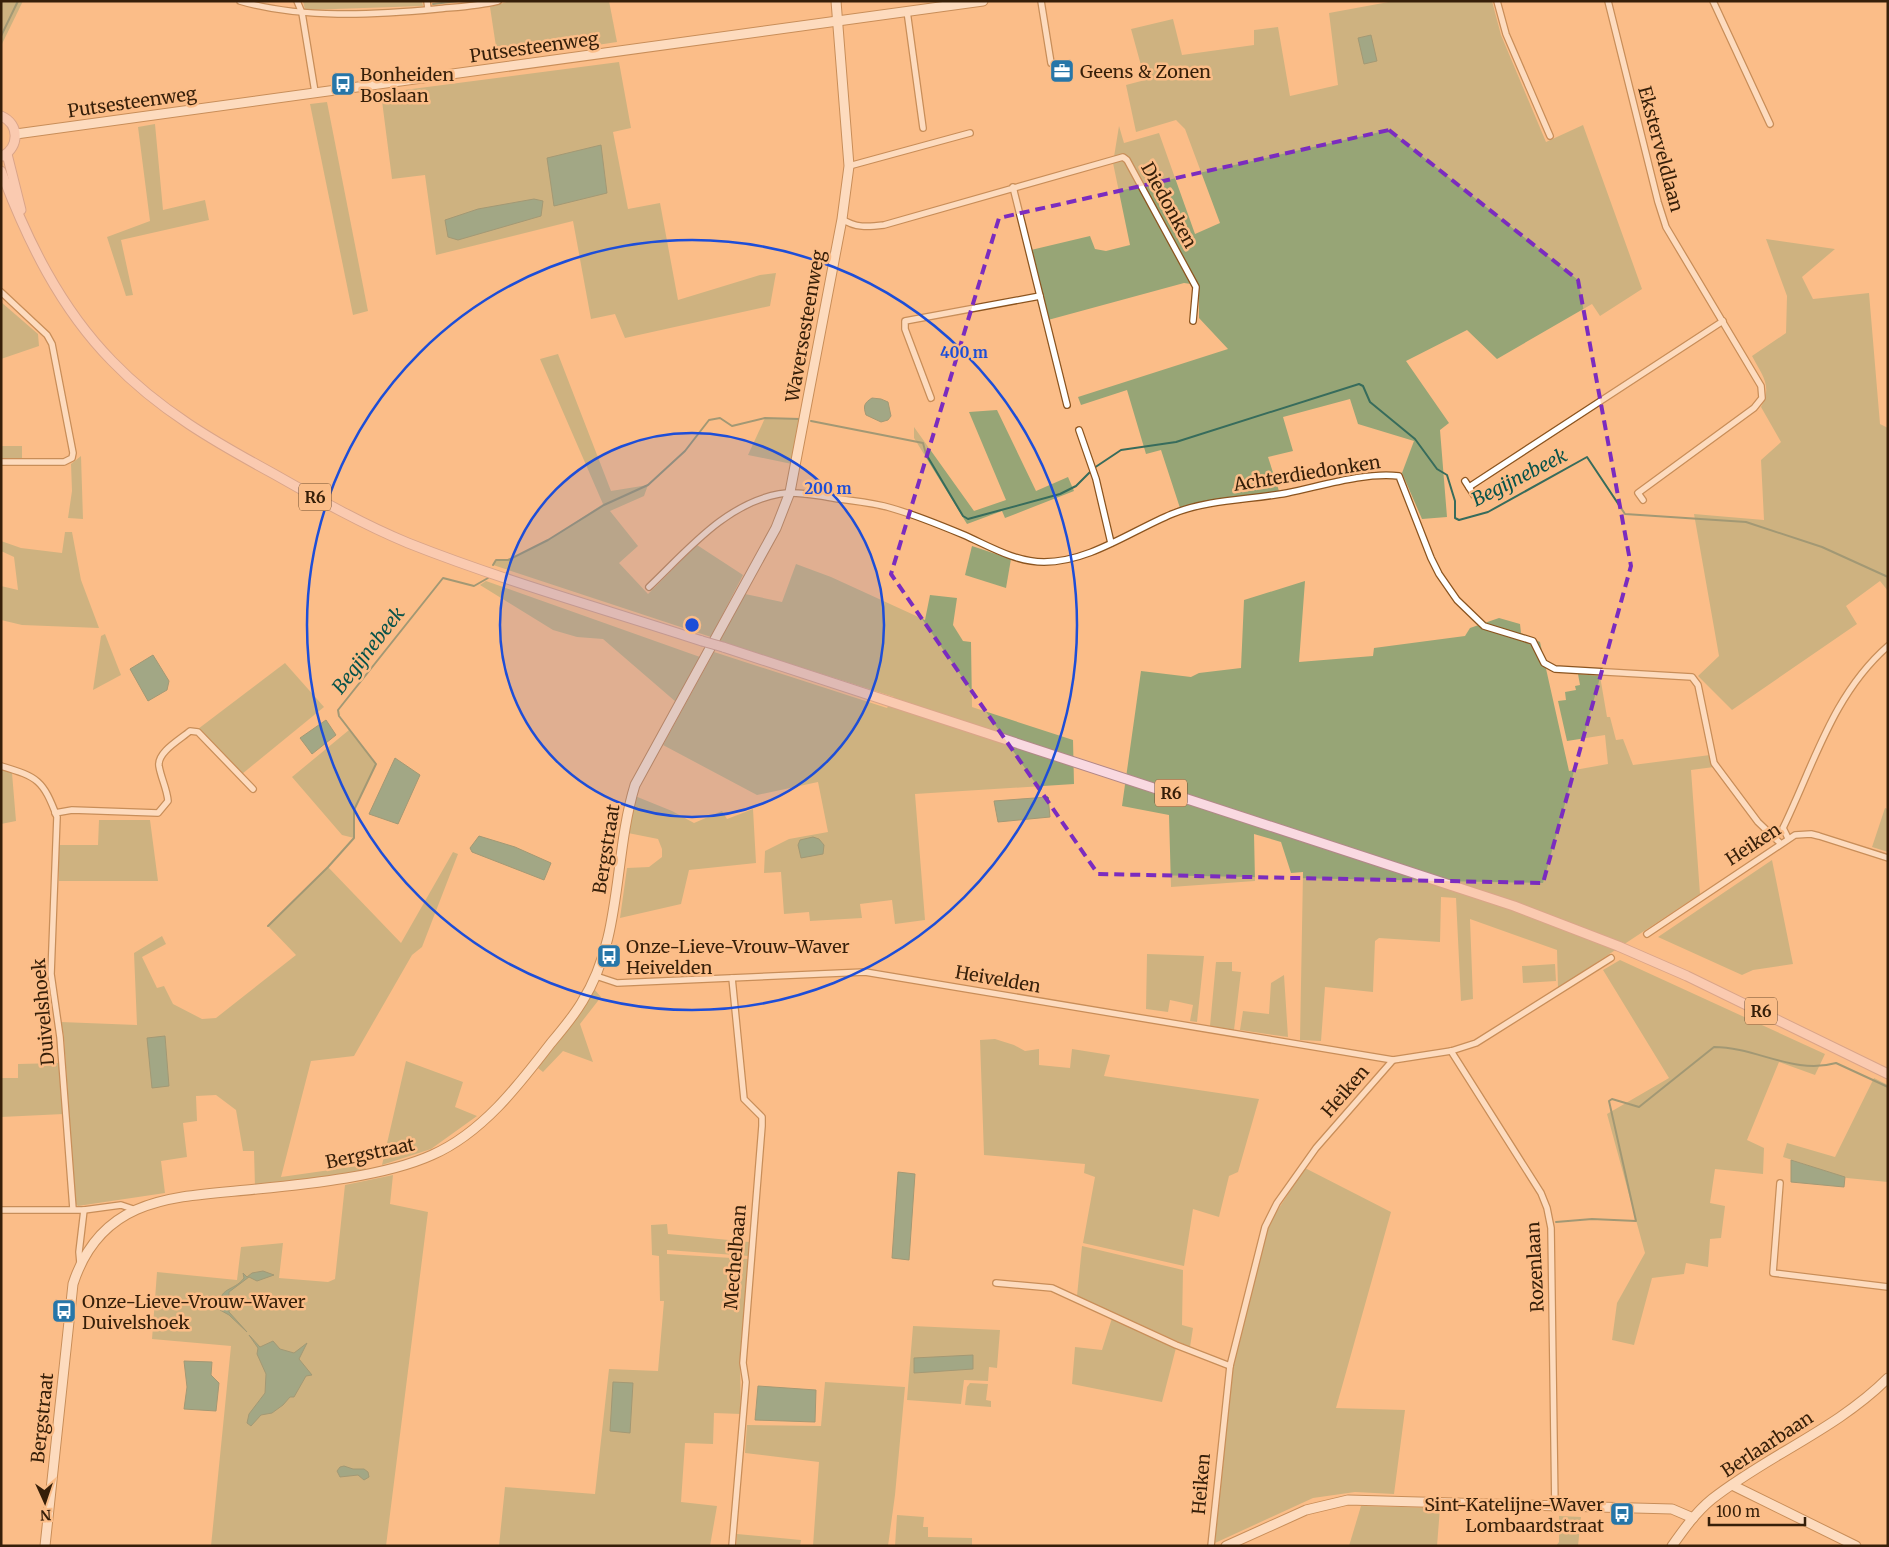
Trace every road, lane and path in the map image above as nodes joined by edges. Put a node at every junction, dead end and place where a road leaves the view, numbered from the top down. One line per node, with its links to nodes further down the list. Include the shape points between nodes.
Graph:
1 (240, 1): 13 (street)
2 (297, 1): 13 (street)
3 (427, 1): 11 (street)
4 (498, 1): 11 (street)
5 (836, 1): 14 (street, Waversesteenweg)
6 (983, 1): 12 (street, Putsesteenweg)
7 (1041, 1): 15 (street)
8 (1497, 1): 22 (street, via 1506,34)
9 (1608, 1): 32 (street, Eksterveldlaan, via 1666,227)
10 (1713, 1): 18 (street)
11 (428, 10): 13 (street, via 390,14)
12 (907, 12): 14 (street, Putsesteenweg); 19 (street)
13 (302, 13): 16 (street)
14 (838, 21): 16 (street, Putsesteenweg); 24 (street, Waversesteenweg)
15 (1051, 63)
16 (315, 92): 21 (street, Putsesteenweg)
17 (1, 116): 21 (main road, via 12,124)
18 (1770, 124)
19 (923, 128)
20 (970, 132): 24 (street)
21 (16, 134): 23 (main road, via 14,144)
22 (1550, 136)
23 (4, 155): 28 (main road, R6)
24 (849, 166): 27 (street, Waversesteenweg)
25 (1, 171): 28 (main road, R6)
26 (1013, 187): 27 (street, Diedonken, via 884,225 859,226); 30 (street); 31 (street, Diedonken, via 1124,157 1196,288)
27 (842, 219): 39 (street, Waversesteenweg)
28 (23, 220): 58 (main road, R6, bridge, via 44,268 86,331 141,390 194,430 342,513 463,564 1514,906 1618,946 1722,992)
29 (1, 292): 36 (street, via 47,335 52,344 74,454 64,462)
30 (1040, 296): 33 (street, via 905,321 905,329); 34 (street)
31 (1193, 321)
32 (1723, 322): 38 (street); 41 (street, Eksterveldlaan, via 1761,386 1762,398 1754,408 1638,493)
33 (932, 398)
34 (1067, 405)
35 (1079, 430): 42 (street, via 1096,479)
36 (1, 462)
37 (1465, 481): 38 (street)
38 (1469, 487): 40 (street)
39 (790, 492): 42 (street, Achterdiedonken, via 893,508 946,527 988,547 1033,561 1067,559); 43 (street, via 767,497 726,517); 44 (street, Waversesteenweg, via 776,528)
40 (1474, 495)
41 (1643, 500)
42 (1111, 543): 50 (street, Achterdiedonken, via 1194,506 1312,486 1399,476 1439,574 1457,600 1484,626 1533,641 1544,663 1555,669 1692,677 1698,685 1714,763 1758,822)
43 (649, 587)
44 (742, 589): 54 (street, Bergstraat, via 635,785 627,811 606,949)
45 (1888, 646): 49 (street, via 1857,678 1830,722 1783,828)
46 (1, 766): 48 (street, Duivelshoek, via 34,777)
47 (253, 788): 48 (street, via 198,732 190,731 162,755 158,764 167,787 168,801 158,813 72,810)
48 (55, 813): 60 (street, Duivelshoek, via 51,974 60,1037)
49 (1788, 838): 50 (street, Heiken); 51 (street, Heiken, via 1811,834)
50 (1780, 843): 52 (street, Heiken)
51 (1888, 858)
52 (1647, 934)
53 (1612, 958): 56 (street, Heiken, via 1476,1043)
54 (596, 976): 55 (street, Heivelden, via 617,983); 63 (street, Bergstraat, via 581,1004 493,1112 472,1131 440,1151 410,1163 364,1174 173,1197)
55 (732, 978): 57 (street, Heivelden, via 865,972); 73 (street, Mechelbaan, via 744,1100 762,1117 762,1126)
56 (1451, 1051): 57 (street, Heiken); 70 (street, Rozenlaan, via 1541,1193 1547,1208 1551,1228)
57 (1393, 1060): 67 (street, Heiken, via 1316,1148 1264,1227)
58 (1888, 1074)
59 (1780, 1183): 66 (street, via 1774,1273)
60 (73, 1209): 61 (street); 62 (street)
61 (1, 1210)
62 (84, 1210): 63 (street, via 121,1206); 64 (street)
63 (133, 1210): 64 (street, Bergstraat, via 107,1228)
64 (80, 1262): 72 (street, Bergstraat, via 71,1300)
65 (996, 1283): 67 (street, via 1052,1288)
66 (1888, 1287)
67 (1230, 1366): 74 (street, Heiken)
68 (1888, 1378): 69 (street, Berlaarbaan, via 1846,1414)
69 (1732, 1486): 71 (street, Berlaarbaan); 77 (street)
70 (1556, 1507): 71 (street, via 1672,1509); 75 (street, via 1348,1500 1306,1510)
71 (1693, 1518): 76 (street, Berlaarbaan)
72 (45, 1546)
73 (732, 1546)
74 (1211, 1546)
75 (1226, 1546)
76 (1672, 1546)
77 (1856, 1546)

